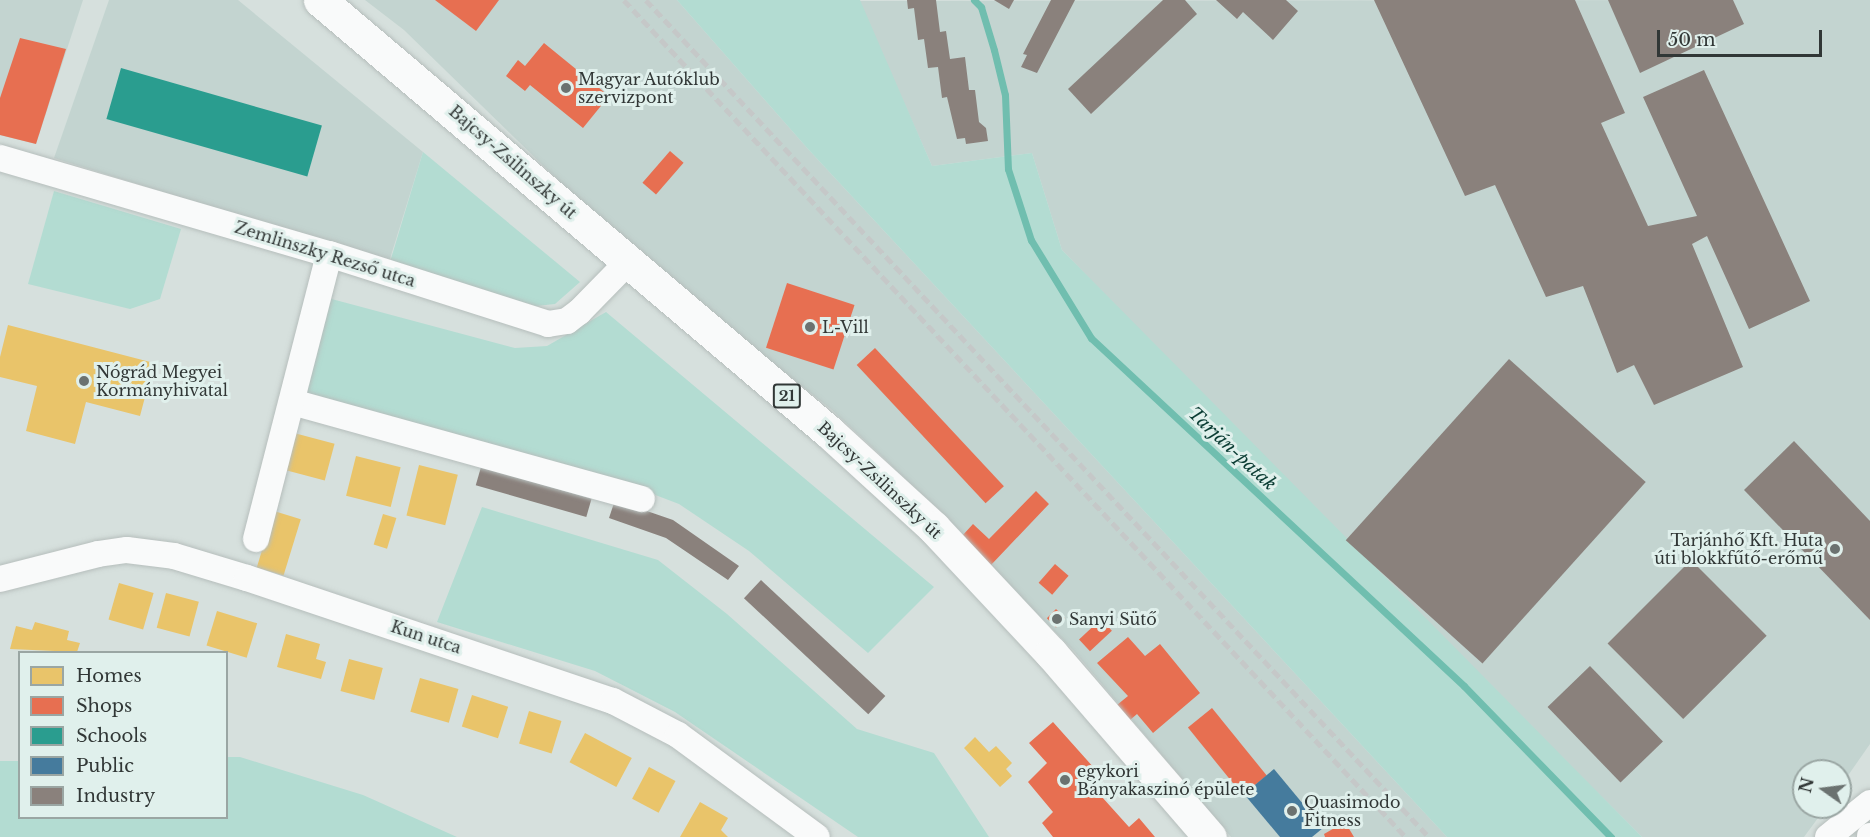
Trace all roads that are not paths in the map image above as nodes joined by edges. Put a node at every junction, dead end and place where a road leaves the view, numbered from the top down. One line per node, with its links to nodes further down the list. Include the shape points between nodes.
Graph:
1 (320, 0): 4 (main road, Bajcsy-Zsilinszky út / 21)
2 (0, 158): 3 (street, Zemlinszky Rezső utca)
3 (329, 254): 4 (street, Zemlinszky Rezső utca, via 557,324 579,312); 5 (street)
4 (629, 261): 11 (main road, Bajcsy-Zsilinszky út / 21, via 934,528 1051,653)
5 (292, 402): 6 (street); 7 (street)
6 (642, 499)
7 (256, 538)
8 (0, 579): 10 (street, Kun utca, via 127,550 174,556 247,578 614,701 678,735)
9 (1870, 803): 12 (street)
10 (817, 837)
11 (1210, 837)
12 (1828, 837)

